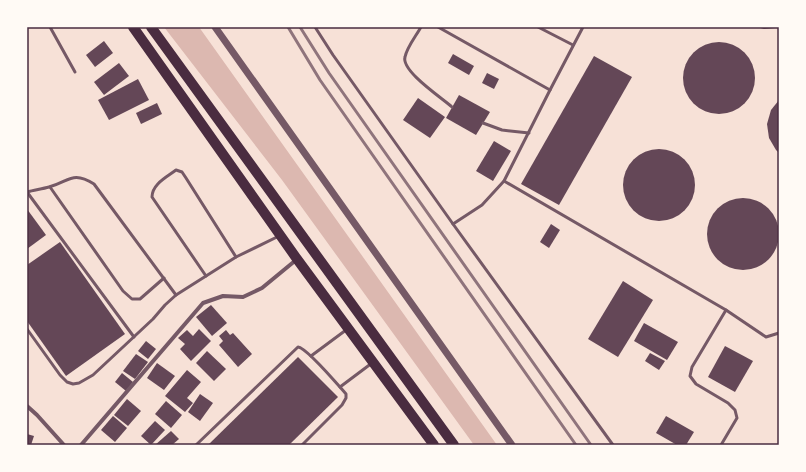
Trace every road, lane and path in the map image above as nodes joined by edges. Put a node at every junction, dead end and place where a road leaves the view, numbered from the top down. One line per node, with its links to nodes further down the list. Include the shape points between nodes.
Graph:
1 (50, 27): 11 (lane)
2 (133, 27): 20 (main road)
3 (151, 27): 40 (main road)
4 (215, 27): 41 (street)
5 (315, 27): 19 (lane)
6 (421, 27): 13 (lane, via 405,55 405,63 420,81)
7 (438, 27): 12 (lane)
8 (538, 27): 10 (lane)
9 (582, 27): 10 (lane)
10 (573, 45): 12 (lane)
11 (75, 72)
12 (550, 90): 15 (lane)
13 (452, 106)
14 (483, 124): 15 (lane, via 502,130)
15 (529, 133): 16 (lane)
16 (504, 181): 19 (lane, via 482,205); 26 (lane)
17 (50, 187): 18 (lane); 24 (lane, via 72,177 86,179 94,184); 24 (lane, via 123,291 132,299 140,299)
18 (27, 192): 30 (lane)
19 (453, 224): 42 (lane)
20 (281, 236): 21 (lane); 22 (main road)
21 (236, 257): 23 (lane); 23 (lane, via 182,172 176,170 157,184 152,191 152,197)
22 (297, 259): 27 (main road); 36 (street, via 262,288 243,297 223,296 203,303)
23 (206, 276): 25 (lane)
24 (164, 278): 25 (lane)
25 (176, 295): 30 (lane)
26 (726, 310): 29 (lane, via 766,337); 43 (lane, via 692,367 690,376 696,384 735,410 737,418)
27 (348, 328): 31 (lane); 32 (main road)
28 (27, 329): 30 (lane, via 60,375 73,384 93,375)
29 (779, 334)
30 (134, 337)
31 (311, 356): 33 (lane); 37 (lane, via 302,348 294,350)
32 (373, 362): 33 (lane); 39 (main road)
33 (340, 388): 38 (lane, via 346,394 342,405)
34 (27, 406): 35 (street)
35 (64, 445)
36 (81, 445)
37 (196, 445)
38 (302, 445)
39 (434, 445)
40 (454, 445)
41 (512, 445)
42 (614, 445)
43 (721, 445)

